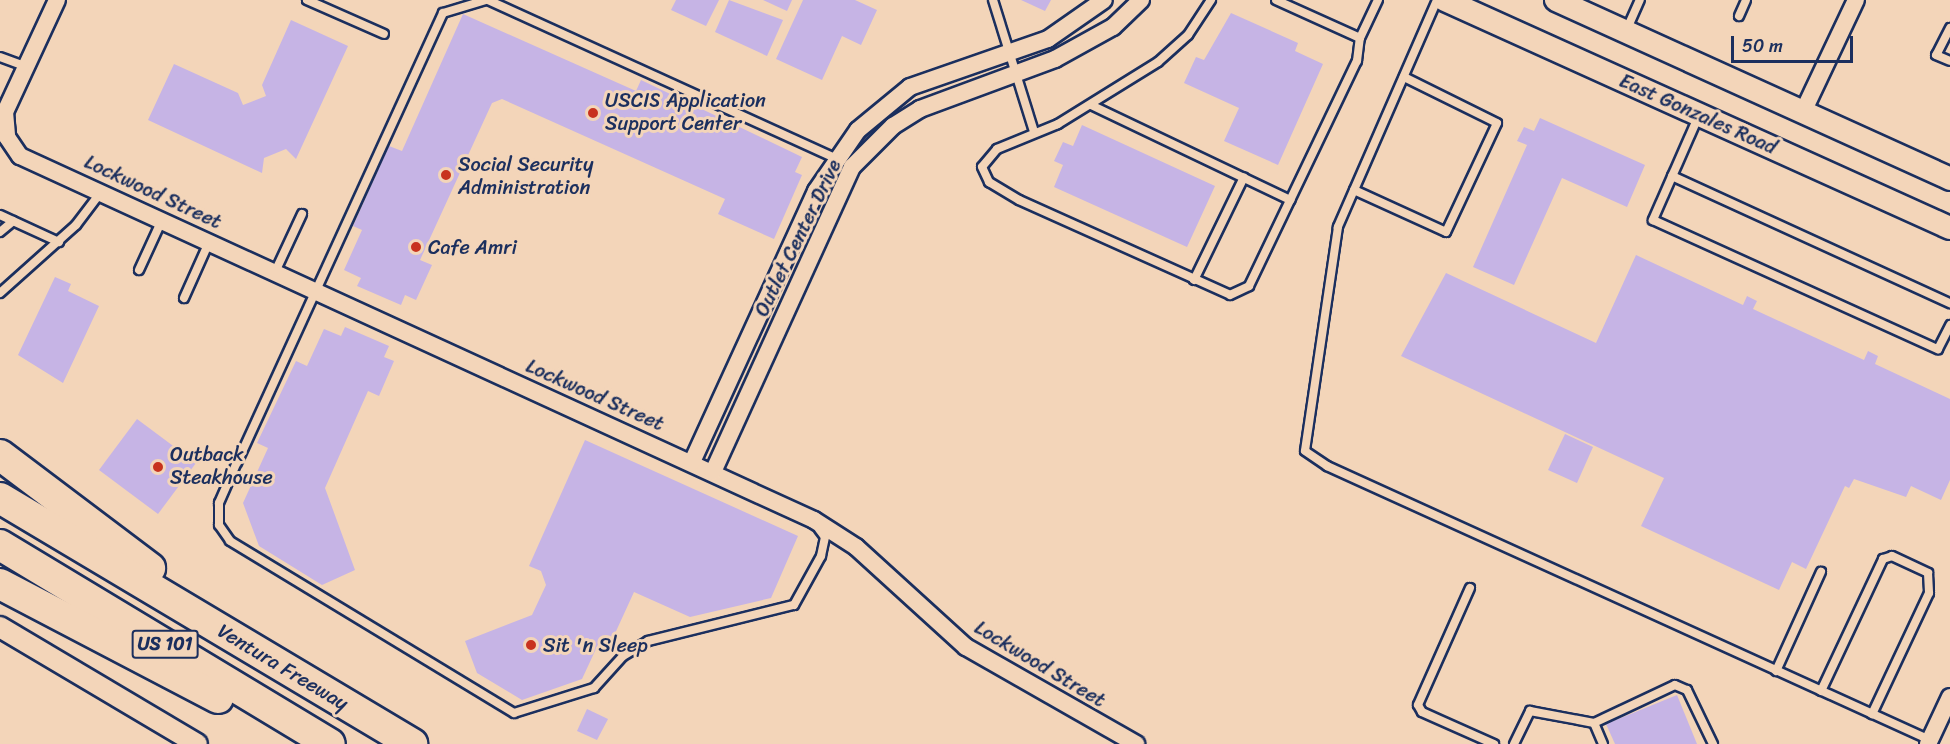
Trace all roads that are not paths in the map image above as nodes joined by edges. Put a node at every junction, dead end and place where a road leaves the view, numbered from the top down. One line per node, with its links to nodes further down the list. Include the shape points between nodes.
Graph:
1 (57, 0): 24 (street)
2 (307, 0): 19 (lane)
3 (487, 0): 32 (lane); 51 (lane, via 443,13)
4 (993, 0): 21 (lane)
5 (1104, 0): 21 (street, Outlet Center Drive, via 1071,27)
6 (1141, 0): 25 (street, Outlet Center Drive, via 1113,27 1083,45)
7 (1211, 0): 27 (lane, via 1188,34 1158,62)
8 (1276, 0): 20 (lane)
9 (1377, 0): 20 (lane)
10 (1437, 0): 26 (lane)
11 (1445, 0): 29 (main road, East Gonzales Road)
12 (1556, 0): 18 (main road)
13 (1640, 0): 18 (lane)
14 (1746, 0): 16 (lane)
15 (1856, 0): 28 (street)
16 (1739, 16)
17 (1950, 28): 23 (lane, via 1936,55)
18 (1626, 32): 28 (main road)
19 (384, 34)
20 (1360, 38): 39 (lane, via 1357,61)
21 (1010, 51): 25 (lane); 32 (street, Outlet Center Drive, via 910,87 878,111)
22 (0, 57): 24 (lane)
23 (1950, 61)
24 (27, 67): 31 (street, via 5,112)
25 (1014, 71): 30 (lane); 33 (street, Outlet Center Drive, via 920,109 893,126)
26 (1404, 77): 37 (lane); 37 (lane, via 1497,123 1446,232)
27 (1091, 105): 30 (lane); 35 (lane)
28 (1803, 112): 36 (main road)
29 (1699, 114): 34 (lane); 44 (main road, East Gonzales Road)
30 (1034, 132): 50 (lane, via 997,149 982,167 989,182)
31 (3, 137): 38 (street, Lockwood Street, via 29,162)
32 (834, 158): 33 (lane); 57 (street, Outlet Center Drive)
33 (852, 167): 58 (street, Outlet Center Drive)
34 (1672, 176): 54 (lane); 55 (lane, via 1653,220 1938,349)
35 (1244, 177): 39 (lane); 50 (lane)
36 (1950, 179)
37 (1354, 190): 68 (lane, via 1338,226 1304,430 1305,451 1327,466)
38 (102, 191): 42 (street, Lockwood Street); 47 (lane)
39 (1290, 200): 50 (lane, via 1249,286 1230,295)
40 (302, 214): 49 (lane)
41 (0, 215): 43 (lane)
42 (162, 219): 46 (street, Lockwood Street); 48 (lane)
43 (13, 221): 45 (lane); 47 (lane)
44 (1950, 228)
45 (0, 232)
46 (209, 241): 49 (street, Lockwood Street); 53 (lane)
47 (59, 242): 52 (lane)
48 (139, 270)
49 (276, 272): 51 (street, Lockwood Street)
50 (1194, 280)
51 (314, 290): 57 (street, Lockwood Street); 60 (lane, via 219,503 219,525 230,541 514,713 594,688 624,656 648,641 794,605 821,556 825,537)
52 (0, 293)
53 (184, 298)
54 (1950, 303)
55 (1949, 330)
56 (0, 454): 67 (highway)
57 (692, 462): 58 (street, Lockwood Street)
58 (713, 471): 60 (street, Lockwood Street)
59 (0, 498): 67 (highway, Ventura Freeway / US 101)
60 (814, 520): 79 (street, Lockwood Street, via 856,547 966,647)
61 (0, 545): 77 (highway, US 101)
62 (0, 566): 71 (highway)
63 (1821, 572): 68 (lane)
64 (0, 584): 71 (highway)
65 (1470, 588): 80 (lane, via 1418,705 1422,712)
66 (0, 627): 75 (street)
67 (264, 656): 78 (highway, Ventura Freeway / US 101)
68 (1776, 671): 69 (lane)
69 (1821, 691): 72 (lane); 72 (lane, via 1883,559 1892,556 1919,568 1932,579 1929,593)
70 (1950, 697): 74 (street)
71 (242, 711): 76 (highway)
72 (1872, 714): 74 (lane)
73 (1594, 723): 81 (lane, via 1530,711); 82 (lane); 83 (lane, via 1675,685 1687,690)
74 (1929, 742)
75 (196, 744)
76 (306, 744)
77 (330, 744)
78 (412, 744)
79 (1136, 744)
80 (1494, 744)
81 (1514, 744)
82 (1603, 744)
83 (1713, 744)

